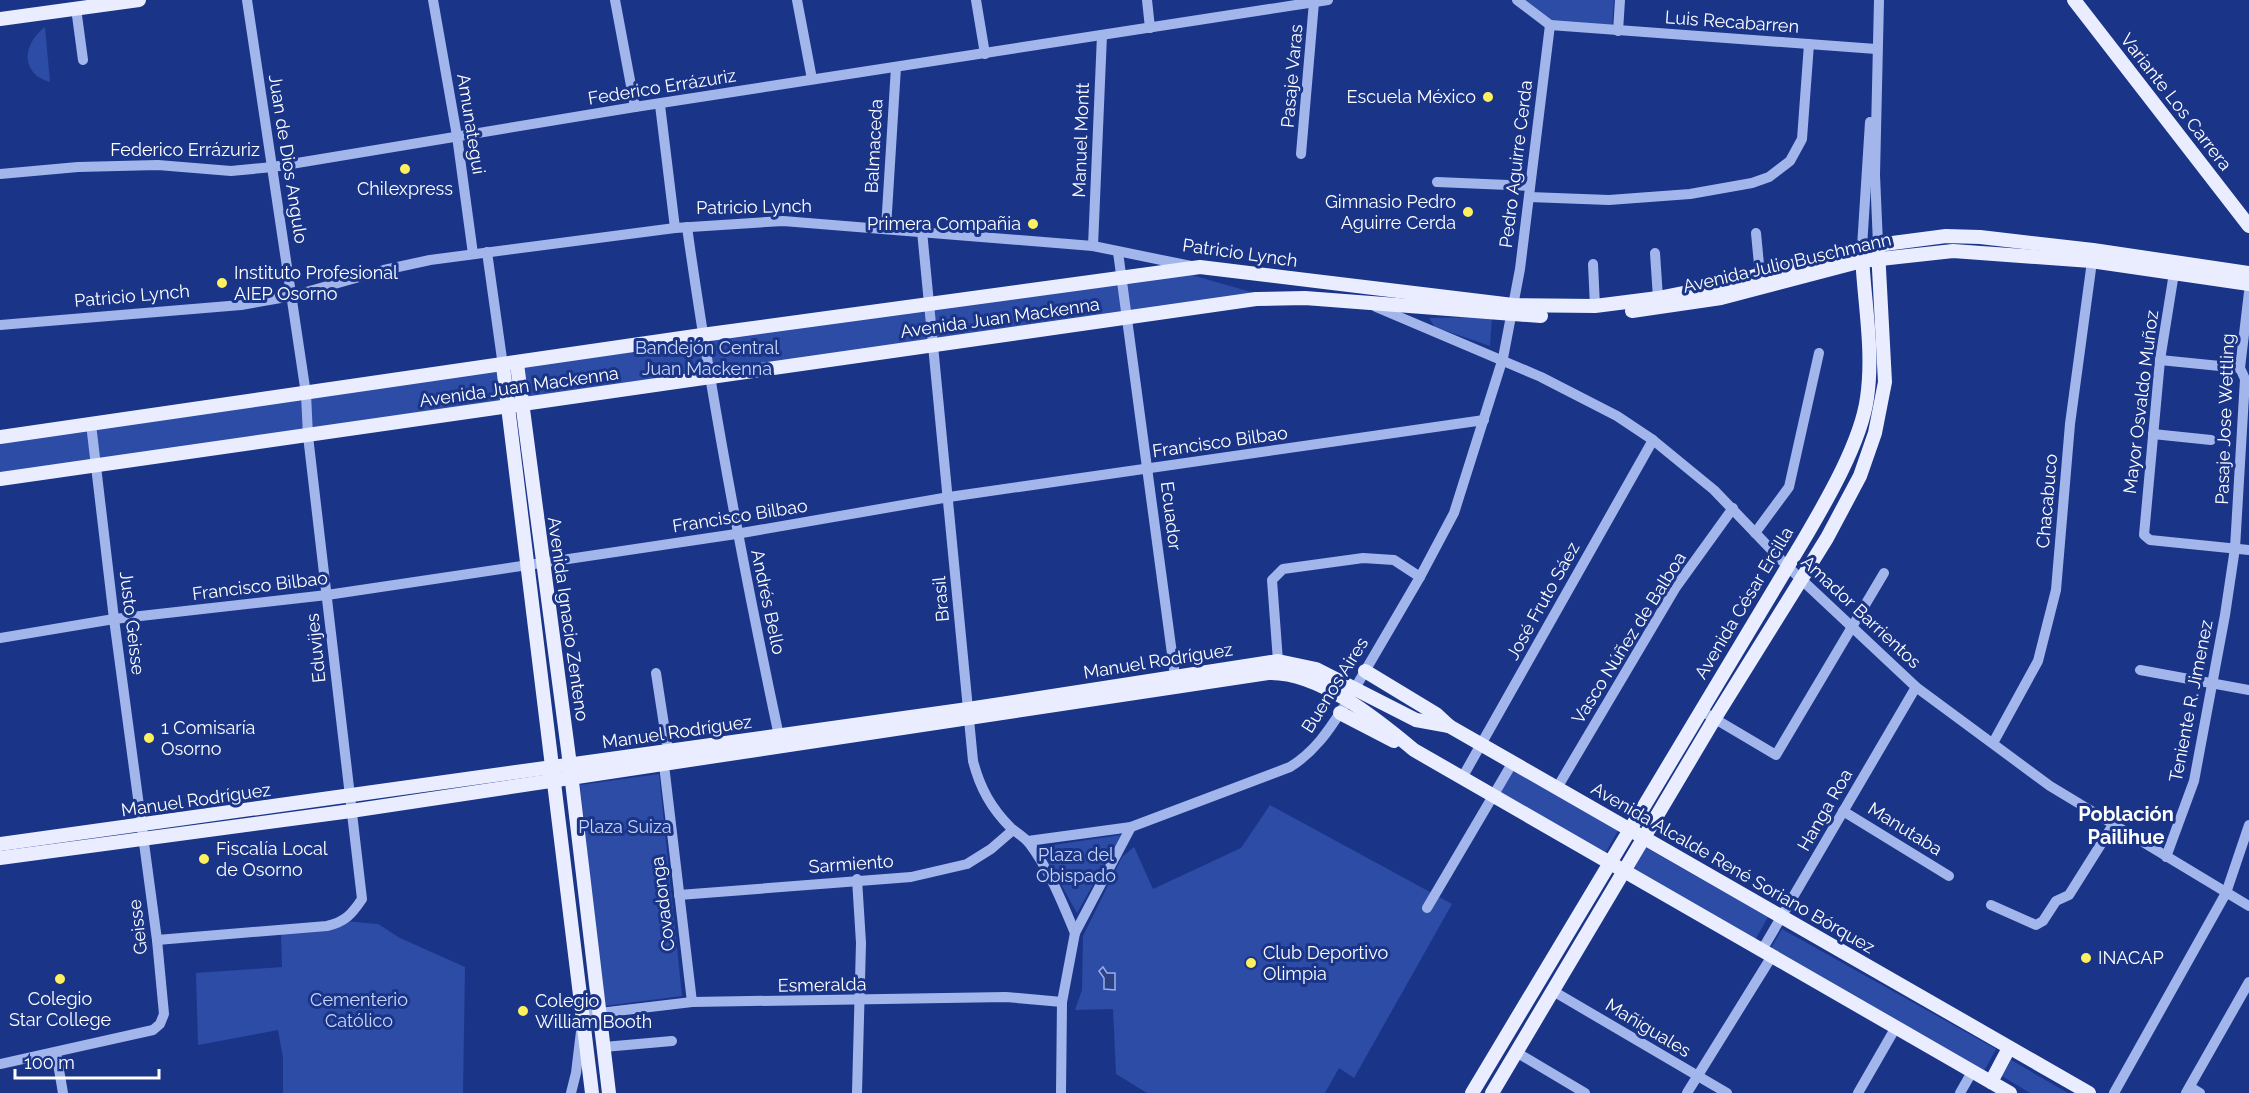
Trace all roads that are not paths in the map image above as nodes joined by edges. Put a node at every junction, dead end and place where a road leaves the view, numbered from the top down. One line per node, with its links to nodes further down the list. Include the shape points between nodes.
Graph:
1 (139, 0): 13 (main road)
2 (247, 0): 30 (street, Juan de Dios Angulo)
3 (433, 0): 28 (street, Amunategui)
4 (615, 0): 27 (street)
5 (797, 0): 24 (street)
6 (976, 0): 21 (street)
7 (1147, 0): 16 (street)
8 (1517, 0): 15 (street)
9 (1620, 0): 17 (street)
10 (1879, 0): 20 (street, Avenida César Ercilla)
11 (2074, 0): 34 (main road, Variante Los Carrera)
12 (1323, 1): 16 (street, Federico Errázuriz); 29 (street, Pasaje Varas)
13 (76, 8): 14 (main road); 22 (street)
14 (0, 19)
15 (1550, 25): 17 (street, Luis Recabarren); 33 (street, Pedro Aguirre Cerda)
16 (1150, 28): 18 (street, Federico Errázuriz)
17 (1618, 31): 19 (street, Luis Recabarren)
18 (1102, 35): 21 (street, Federico Errázuriz); 41 (street, Manuel Montt)
19 (1809, 44): 20 (street, Luis Recabarren); 33 (street, via 1802,139 1790,161 1769,177 1690,194 1609,200)
20 (1876, 49): 25 (street, Avenida César Ercilla)
21 (985, 54): 23 (street, Federico Errázuriz)
22 (83, 60)
23 (896, 67): 24 (street, Federico Errázuriz); 37 (street, Balmaceda)
24 (812, 79): 26 (street, Federico Errázuriz)
25 (1876, 80): 40 (street, Avenida César Ercilla); 42 (street, Avenida César Ercilla, via 1868,138)
26 (660, 105): 27 (street, Federico Errázuriz); 36 (street)
27 (635, 107): 28 (street, Federico Errázuriz)
28 (457, 136): 30 (street, Federico Errázuriz); 46 (street, Amunategui)
29 (1301, 154)
30 (273, 167): 31 (street, Federico Errázuriz, via 231,171 158,165 78,167); 58 (street, Juan de Dios Angulo)
31 (0, 174)
32 (1437, 182): 33 (street)
33 (1529, 191): 63 (street, Pedro Aguirre Cerda)
34 (2249, 226)
35 (687, 227): 36 (street, Patricio Lynch); 37 (street, Patricio Lynch, via 783,221); 67 (street, Andrés Bello)
36 (675, 228): 43 (street, Patricio Lynch)
37 (886, 228): 38 (street, Patricio Lynch)
38 (922, 231): 41 (street, Patricio Lynch); 61 (street, Brasil)
39 (1756, 233): 54 (street)
40 (1878, 244): 42 (main road, Avenida Julio Buschmann); 47 (main road, Avenida Julio Buschmann, via 1963,236); 48 (main road, Avenida César Ercilla)
41 (1093, 246): 44 (street, Patricio Lynch)
42 (1862, 247): 49 (main road, Avenida César Ercilla); 54 (main road, Avenida Julio Buschmann)
43 (488, 252): 46 (street, Patricio Lynch); 73 (street)
44 (1118, 252): 51 (street, Patricio Lynch); 55 (street, Ecuador)
45 (1655, 253): 59 (street)
46 (473, 254): 58 (street, Patricio Lynch, via 384,270)
47 (2092, 256): 48 (main road, Avenida Julio Buschmann, via 1974,250); 52 (main road, Avenida Julio Buschmann); 53 (main road, Avenida Julio Buschmann); 123 (street, Chacabuco, via 2070,424 2056,590 2038,661)
48 (1879, 259): 49 (main road, Avenida Julio Buschmann); 68 (main road, Avenida César Ercilla)
49 (1862, 261): 63 (main road, Avenida Julio Buschmann, via 1688,304 1600,314); 66 (main road, Avenida César Ercilla)
50 (1593, 264): 62 (street)
51 (1200, 267): 55 (main road, Avenida Juan Mackenna); 63 (main road, Patricio Lynch)
52 (2174, 273): 56 (main road, Avenida Julio Buschmann); 72 (street, Mayor Osvaldo Muñoz)
53 (2249, 273)
54 (1760, 275): 59 (main road, Avenida Julio Buschmann)
55 (1123, 278): 61 (main road, Avenida Juan Mackenna); 64 (street, Ecuador)
56 (2249, 284)
57 (2249, 292): 74 (street, Pasaje Jose Wettling)
58 (292, 296): 65 (street, Patricio Lynch, via 241,305); 76 (street, Juan de Dios Angulo)
59 (1658, 298): 62 (main road, Avenida Julio Buschmann)
60 (1365, 303): 63 (main road, Avenida Juan Mackenna); 64 (main road, Avenida Juan Mackenna, via 1256,299); 71 (street, Avenida Juan Mackenna)
61 (929, 305): 67 (main road, Avenida Juan Mackenna); 69 (street, Brasil)
62 (1595, 306): 63 (main road, Avenida Julio Buschmann)
63 (1514, 312): 71 (street, Buenos Aires, via 1510,345)
64 (1128, 317): 69 (main road, Avenida Juan Mackenna); 88 (street, Ecuador)
65 (0, 325)
66 (1867, 330): 68 (main road); 77 (main road, Avenida César Ercilla)
67 (702, 335): 73 (main road, Avenida Juan Mackenna); 75 (street, Andrés Bello)
68 (1884, 336): 79 (main road, Avenida César Ercilla)
69 (934, 345): 75 (main road, Avenida Juan Mackenna); 92 (street, Brasil)
70 (1819, 353): 94 (street, via 1789,487)
71 (1503, 358): 80 (street, Buenos Aires); 85 (street, Amador Barrientos, via 1598,406)
72 (2160, 360): 74 (street); 82 (street, Mayor Osvaldo Muñoz)
73 (510, 365): 76 (main road, Avenida Juan Mackenna); 78 (main road, Avenida Ignacio Zenteno)
74 (2240, 368): 96 (street, Pasaje Jose Wettling, via 2246,379)
75 (709, 377): 78 (main road, Avenida Juan Mackenna); 95 (street, Andrés Bello)
76 (306, 394): 81 (main road, Avenida Juan Mackenna); 83 (street, Eduvijes)
77 (1867, 399): 79 (main road); 90 (main road, Avenida César Ercilla)
78 (515, 405): 83 (main road, Avenida Juan Mackenna); 98 (main road, Avenida Ignacio Zenteno); 99 (main road, Avenida Ignacio Zenteno)
79 (1882, 410): 91 (main road, Avenida César Ercilla)
80 (1484, 420): 88 (street, Francisco Bilbao); 102 (street, Buenos Aires, via 1454,513)
81 (91, 424): 84 (main road, Avenida Juan Mackenna); 87 (street, Justo Geisse)
82 (2153, 434): 86 (street); 96 (street, Mayor Osvaldo Muñoz, via 2144,536 2150,540)
83 (308, 436): 87 (main road, Avenida Juan Mackenna); 104 (street, Eduvijes)
84 (0, 437)
85 (1653, 440): 93 (street, Amador Barrientos, via 1695,472); 124 (street, José Fruto Sáez)
86 (2211, 440)
87 (96, 465): 89 (main road, Avenida Juan Mackenna); 105 (street, Justo Geisse)
88 (1148, 469): 92 (street, Francisco Bilbao); 112 (street, Ecuador)
89 (0, 479)
90 (1836, 481): 91 (main road, via 1849,480); 100 (main road, Avenida César Ercilla)
91 (1854, 489): 103 (main road, Avenida César Ercilla)
92 (949, 497): 95 (street, Francisco Bilbao); 119 (street, Brasil)
93 (1732, 508): 94 (street, Amador Barrientos); 130 (street, Vasco Núñez de Balboa, via 1676,587)
94 (1755, 533): 100 (street, Amador Barrientos)
95 (736, 534): 98 (street, Francisco Bilbao); 122 (street, Andrés Bello)
96 (2235, 548): 97 (street); 113 (street, Teniente R. Jimenez)
97 (2249, 550)
98 (542, 562): 99 (street, Francisco Bilbao); 127 (main road, Avenida Ignacio Zenteno)
99 (527, 565): 104 (street, Francisco Bilbao); 128 (main road, Avenida Ignacio Zenteno)
100 (1787, 566): 103 (street, Amador Barrientos); 118 (main road, Avenida César Ercilla)
101 (1884, 573): 106 (street)
102 (1420, 577): 108 (street, via 1394,560 1363,558 1283,569 1272,580); 110 (street, Buenos Aires)
103 (1801, 577): 106 (street, Amador Barrientos); 120 (main road, Avenida César Ercilla)
104 (327, 595): 105 (street, Francisco Bilbao); 132 (street, Eduvijes)
105 (114, 619): 107 (street, Francisco Bilbao); 140 (street, Justo Geisse)
106 (1850, 627): 115 (street, Amador Barrientos); 120 (street, via 1776,755)
107 (0, 638)
108 (1278, 661): 112 (main road, Manuel Rodríguez); 114 (main road, Manuel Rodríguez, via 1309,666)
109 (2140, 670): 113 (street)
110 (1365, 671): 114 (street, Buenos Aires); 121 (main road)
111 (656, 672): 125 (street, Covadonga)
112 (1175, 676): 119 (main road, Manuel Rodríguez)
113 (2212, 684): 116 (street); 144 (street, Teniente R. Jimenez, via 2194,780)
114 (1355, 687): 117 (street, Buenos Aires); 121 (main road, Avenida Alcalde René Soriano Bórquez, via 1416,720)
115 (1916, 687): 123 (street, Amador Barrientos); 133 (street, Hanga Roa)
116 (2249, 690)
117 (1343, 707): 119 (main road, Manuel Rodríguez, via 1302,676 1276,673); 129 (main road, Manuel Rodríguez); 137 (street, Buenos Aires, via 1322,741 1290,767)
118 (1700, 710): 120 (street); 138 (main road, Avenida César Ercilla)
119 (968, 714): 122 (main road, Manuel Rodríguez); 125 (main road, Manuel Rodríguez); 139 (street, Brasil, via 978,782 988,801)
120 (1715, 718): 141 (main road, Avenida César Ercilla)
121 (1449, 726): 124 (main road, Avenida Alcalde René Soriano Bórquez)
122 (779, 736): 125 (main road, Manuel Rodríguez)
123 (1993, 743): 135 (street, Amador Barrientos, via 2050,786)
124 (1481, 744): 126 (main road, Avenida Alcalde René Soriano Bórquez); 129 (street, José Fruto Sáez)
125 (666, 758): 127 (main road, Manuel Rodríguez); 151 (street, Covadonga)
126 (1513, 762): 130 (main road, Avenida Alcalde René Soriano Bórquez); 131 (street)
127 (571, 772): 128 (main road, Manuel Rodríguez); 164 (main road, Avenida Ignacio Zenteno)
128 (553, 774): 132 (main road, Manuel Rodríguez); 134 (main road, Manuel Rodríguez); 165 (main road, Avenida Ignacio Zenteno)
129 (1462, 778): 131 (main road)
130 (1557, 788): 138 (main road, Avenida Alcalde René Soriano Bórquez)
131 (1491, 795): 146 (main road); 154 (street)
132 (349, 796): 134 (street, Eduvijes); 140 (main road, Manuel Rodríguez)
133 (1843, 811): 148 (street, Manutaba); 155 (street, Hanga Roa)
134 (351, 812): 140 (main road, Manuel Rodríguez); 157 (street, Eduvijes, via 362,899 351,916 327,926)
135 (2113, 825): 144 (street, Amador Barrientos); 152 (street, via 2069,895 2056,901 2043,921 2036,925 2027,923)
136 (2249, 825): 150 (street)
137 (1131, 827): 142 (street, Buenos Aires); 156 (street)
138 (1629, 829): 141 (main road, Avenida Alcalde René Soriano Bórquez); 146 (main road, Avenida César Ercilla)
139 (1013, 830): 142 (street, Brasil); 149 (street, Sarmiento, via 967,864 911,877)
140 (143, 833): 143 (main road, Manuel Rodríguez); 145 (main road, Manuel Rodríguez); 157 (street, Geisse)
141 (1644, 838): 147 (main road, Avenida César Ercilla); 155 (main road, Avenida Alcalde René Soriano Bórquez)
142 (1028, 841): 156 (street, Brasil, via 1061,898)
143 (0, 844)
144 (2166, 857): 150 (street, Amador Barrientos)
145 (0, 858)
146 (1609, 862): 147 (main road); 184 (main road, Avenida César Ercilla)
147 (1624, 871): 158 (main road); 160 (main road, Avenida César Ercilla)
148 (1949, 876)
149 (857, 879): 151 (street, Sarmiento); 161 (street)
150 (2226, 893): 153 (street, Amador Barrientos); 193 (street)
151 (679, 895): 162 (street, Covadonga)
152 (1991, 905)
153 (2249, 906)
154 (1426, 908)
155 (1782, 917): 158 (street, Hanga Roa); 169 (main road, Avenida Alcalde René Soriano Bórquez)
156 (1075, 933): 163 (street)
157 (157, 940): 170 (street, Geisse, via 164,1014 160,1024 153,1030)
158 (1767, 953): 166 (main road); 175 (street, Hanga Roa)
159 (2249, 982): 178 (street)
160 (1553, 991): 171 (main road, Avenida César Ercilla); 175 (street, Mañiguales)
161 (860, 1001): 162 (street, Esmeralda); 163 (street, Esmeralda, via 1006,997); 182 (street)
162 (692, 1002): 164 (street, Esmeralda)
163 (1062, 1002): 183 (street)
164 (600, 1012): 165 (street, Esmeralda); 168 (main road, Avenida Ignacio Zenteno)
165 (583, 1015): 174 (street); 177 (main road, Avenida Ignacio Zenteno)
166 (1896, 1027): 173 (main road); 189 (street)
167 (672, 1041): 168 (street)
168 (604, 1047): 181 (main road, Avenida Ignacio Zenteno)
169 (2010, 1048): 176 (main road); 192 (main road, Avenida Alcalde René Soriano Bórquez)
170 (57, 1052): 172 (street); 179 (street)
171 (1516, 1052): 185 (main road, Avenida César Ercilla); 186 (street)
172 (0, 1064)
173 (1972, 1072): 176 (main road); 190 (street)
174 (576, 1074): 177 (street, via 587,1073); 180 (street)
175 (1698, 1076): 187 (street, Hanga Roa); 188 (street, Mañiguales)
176 (1991, 1082): 191 (main road)
177 (591, 1086)
178 (2188, 1090): 194 (street)
179 (63, 1093)
180 (571, 1093)
181 (609, 1093)
182 (857, 1093)
183 (1061, 1093)
184 (1472, 1093)
185 (1492, 1093)
186 (1585, 1093)
187 (1687, 1093)
188 (1727, 1093)
189 (1858, 1093)
190 (1960, 1093)
191 (2010, 1093)
192 (2089, 1093)
193 (2114, 1093)
194 (2200, 1093)

